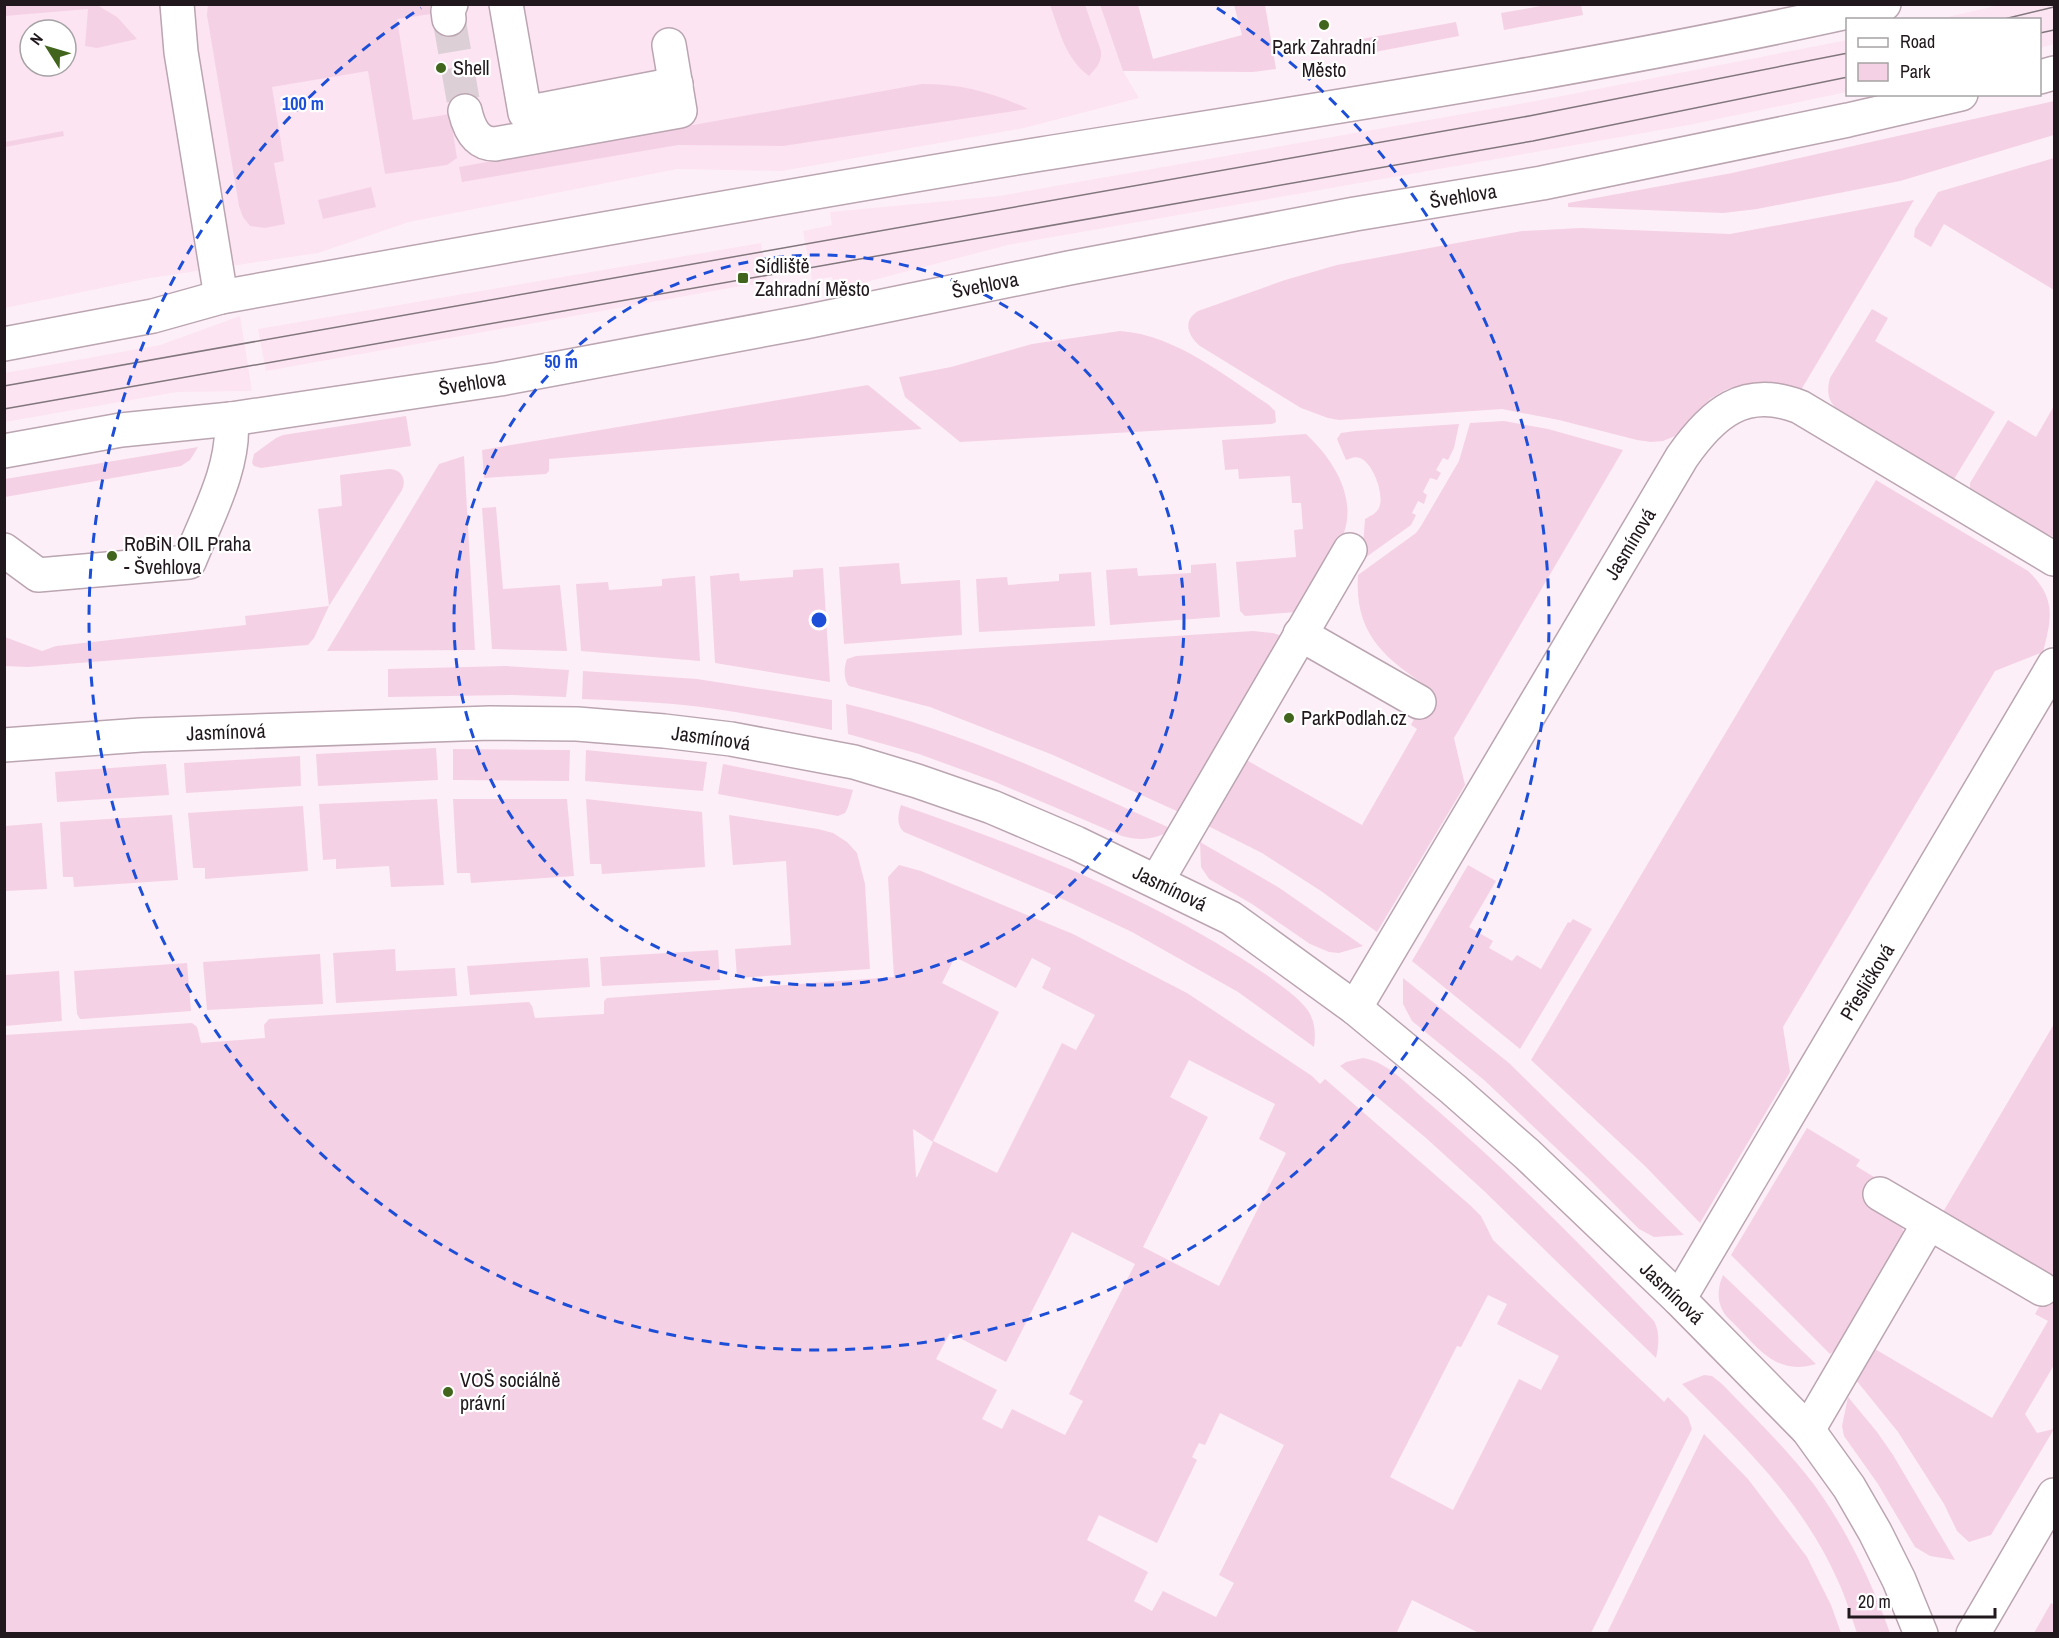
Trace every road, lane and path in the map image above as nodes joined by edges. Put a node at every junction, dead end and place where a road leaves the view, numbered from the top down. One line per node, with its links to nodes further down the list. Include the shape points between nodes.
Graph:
1 (177, 4): 8 (street, via 181,52)
2 (506, 4): 6 (street, via 525,113)
3 (1884, 4): 8 (street, via 1518,77 812,192)
4 (669, 45): 6 (street)
5 (1952, 96): 10 (street, Švehlova, via 1542,183 1355,214 524,375)
6 (678, 98): 7 (street, via 495,144 484,143 475,135)
7 (465, 111)
8 (221, 297): 9 (street, via 153,316)
9 (4, 344)
10 (231, 419): 11 (street, Švehlova, via 121,430); 12 (street, via 232,442 222,482 189,562 38,575)
11 (4, 451)
12 (4, 550)
13 (1350, 550): 15 (street)
14 (2055, 559): 20 (street, Jasmínová, via 1800,407 1767,400 1722,412 1682,457)
15 (1300, 634): 17 (street); 19 (street)
16 (2055, 665): 24 (street, Přesličková)
17 (1419, 702)
18 (4, 745): 19 (street, Jasmínová, via 141,735 490,723 578,724 664,731 854,762 917,781 992,807)
19 (1157, 881): 20 (street, Jasmínová, via 1231,918)
20 (1355, 1008): 24 (street, Jasmínová, via 1527,1154)
21 (1880, 1194): 22 (street)
22 (1929, 1223): 23 (street); 25 (street)
23 (2042, 1289)
24 (1679, 1299): 25 (street, Jasmínová)
25 (1808, 1430): 27 (street, Jasmínová, via 1875,1532)
26 (2055, 1495): 28 (street)
27 (1921, 1634)
28 (1973, 1634)

